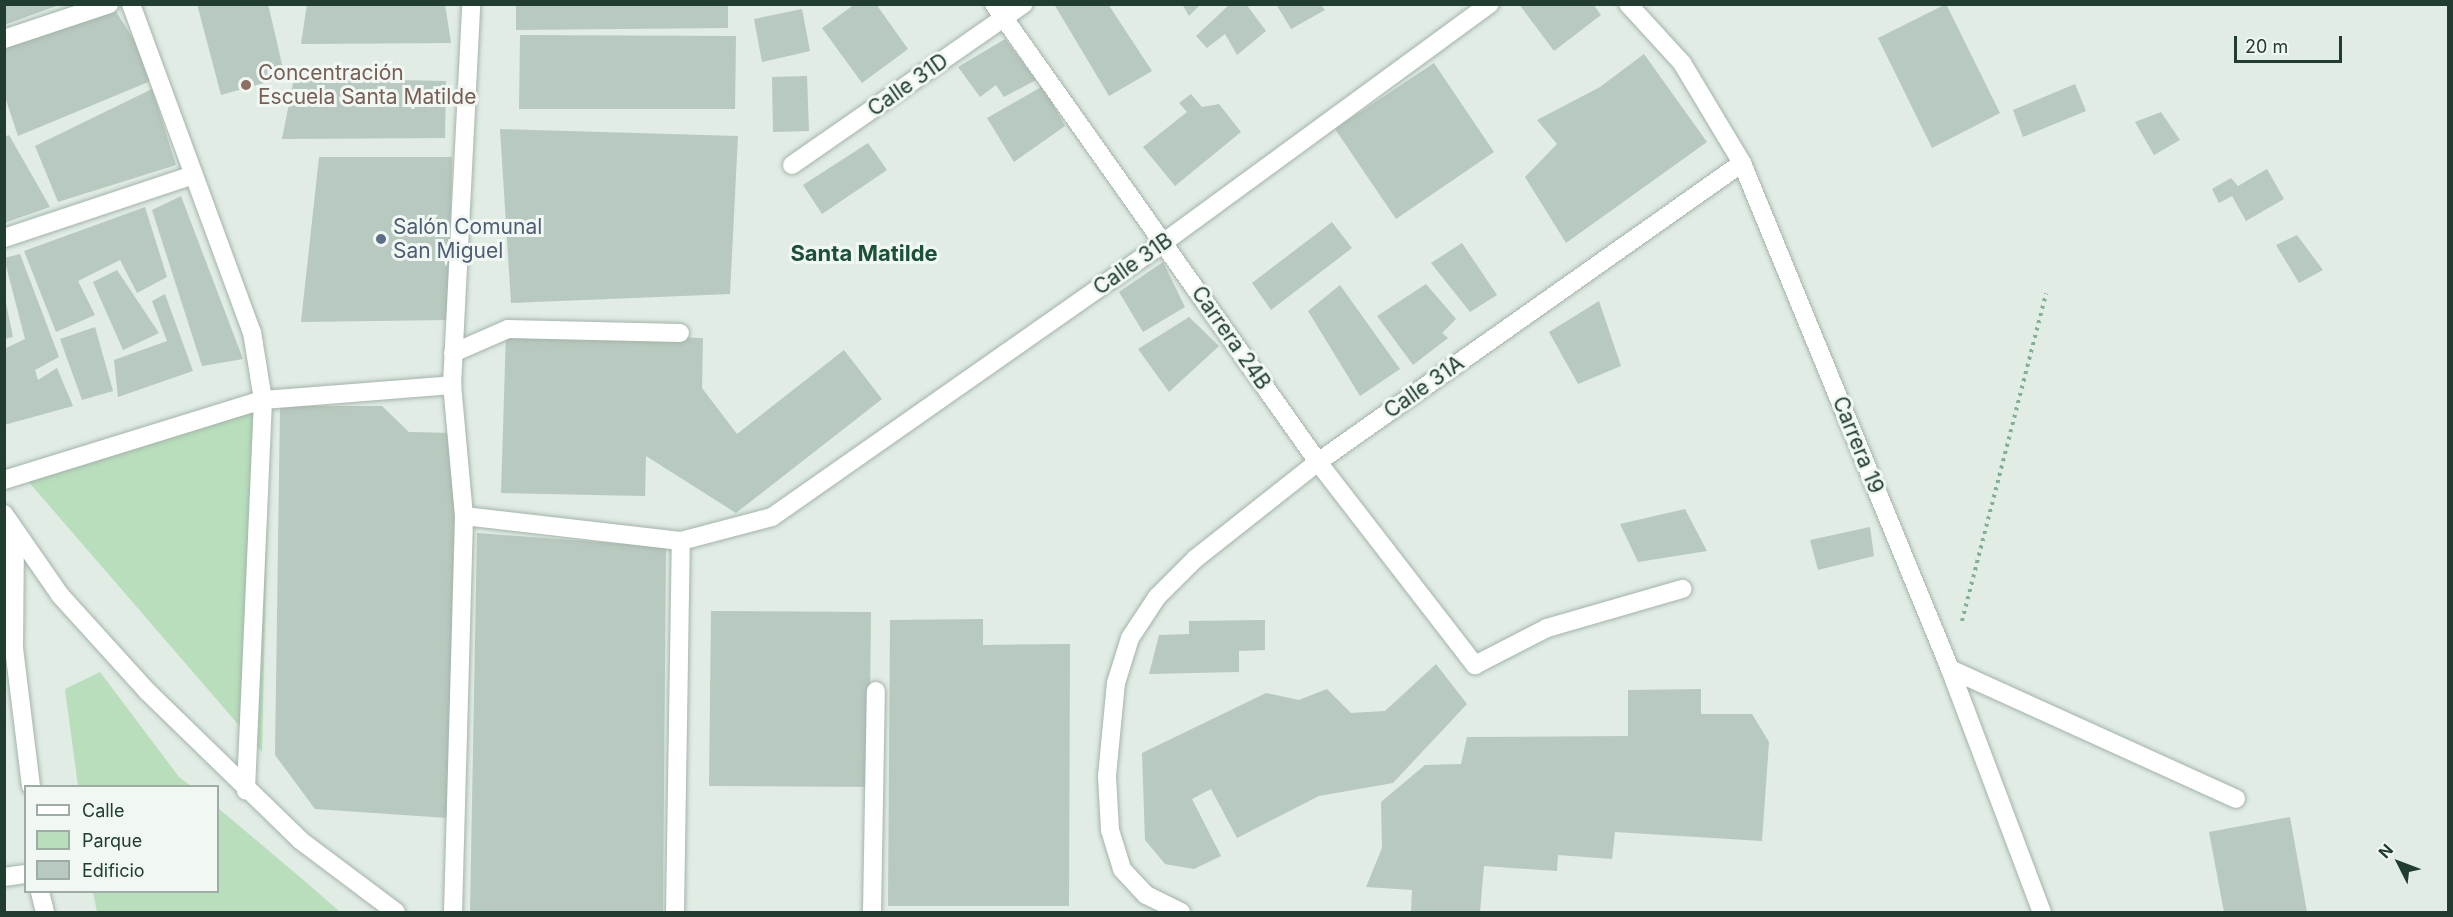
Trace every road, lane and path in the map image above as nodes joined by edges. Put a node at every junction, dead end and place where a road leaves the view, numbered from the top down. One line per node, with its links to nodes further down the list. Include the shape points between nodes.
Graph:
1 (109, 4): 8 (street)
2 (131, 4): 11 (street)
3 (471, 4): 16 (street)
4 (1024, 4): 7 (street, Calle 31D)
5 (1490, 4): 13 (street, Calle 31B)
6 (1628, 4): 9 (street, Carrera 19, via 1682,63)
7 (999, 12): 10 (street, Calle 31D); 13 (street, Carrera 24B)
8 (4, 39)
9 (1742, 163): 19 (street, Calle 31A); 27 (street, Carrera 19)
10 (792, 165)
11 (193, 175): 12 (street); 18 (street, via 252,332)
12 (4, 238)
13 (1163, 243): 19 (street, Carrera 24B); 24 (street, Calle 31B, via 772,517)
14 (2046, 294): 26 (path)
15 (680, 333): 16 (street, via 508,329)
16 (453, 353): 17 (street)
17 (452, 385): 18 (street); 22 (street)
18 (263, 400): 20 (street); 30 (street)
19 (1318, 462): 25 (street, Carrera 24B, via 1475,665 1547,628); 40 (street, Calle 31A, via 1196,559 1157,597 1130,638 1116,683 1107,776 1110,830 1122,869 1146,895)
20 (4, 480)
21 (4, 514): 23 (street)
22 (464, 516): 24 (street); 37 (street)
23 (15, 533): 29 (street, via 14,648); 30 (street, via 105,647)
24 (681, 541): 38 (street)
25 (1682, 589)
26 (1961, 623)
27 (1950, 669): 31 (street); 41 (street, Carrera 19)
28 (876, 691): 39 (street)
29 (31, 785)
30 (246, 791): 36 (street, via 300,840)
31 (2236, 799)
32 (24, 874): 33 (street)
33 (4, 877)
34 (40, 893): 35 (street)
35 (45, 912)
36 (396, 912)
37 (453, 912)
38 (675, 912)
39 (872, 912)
40 (1181, 912)
41 (2042, 912)

